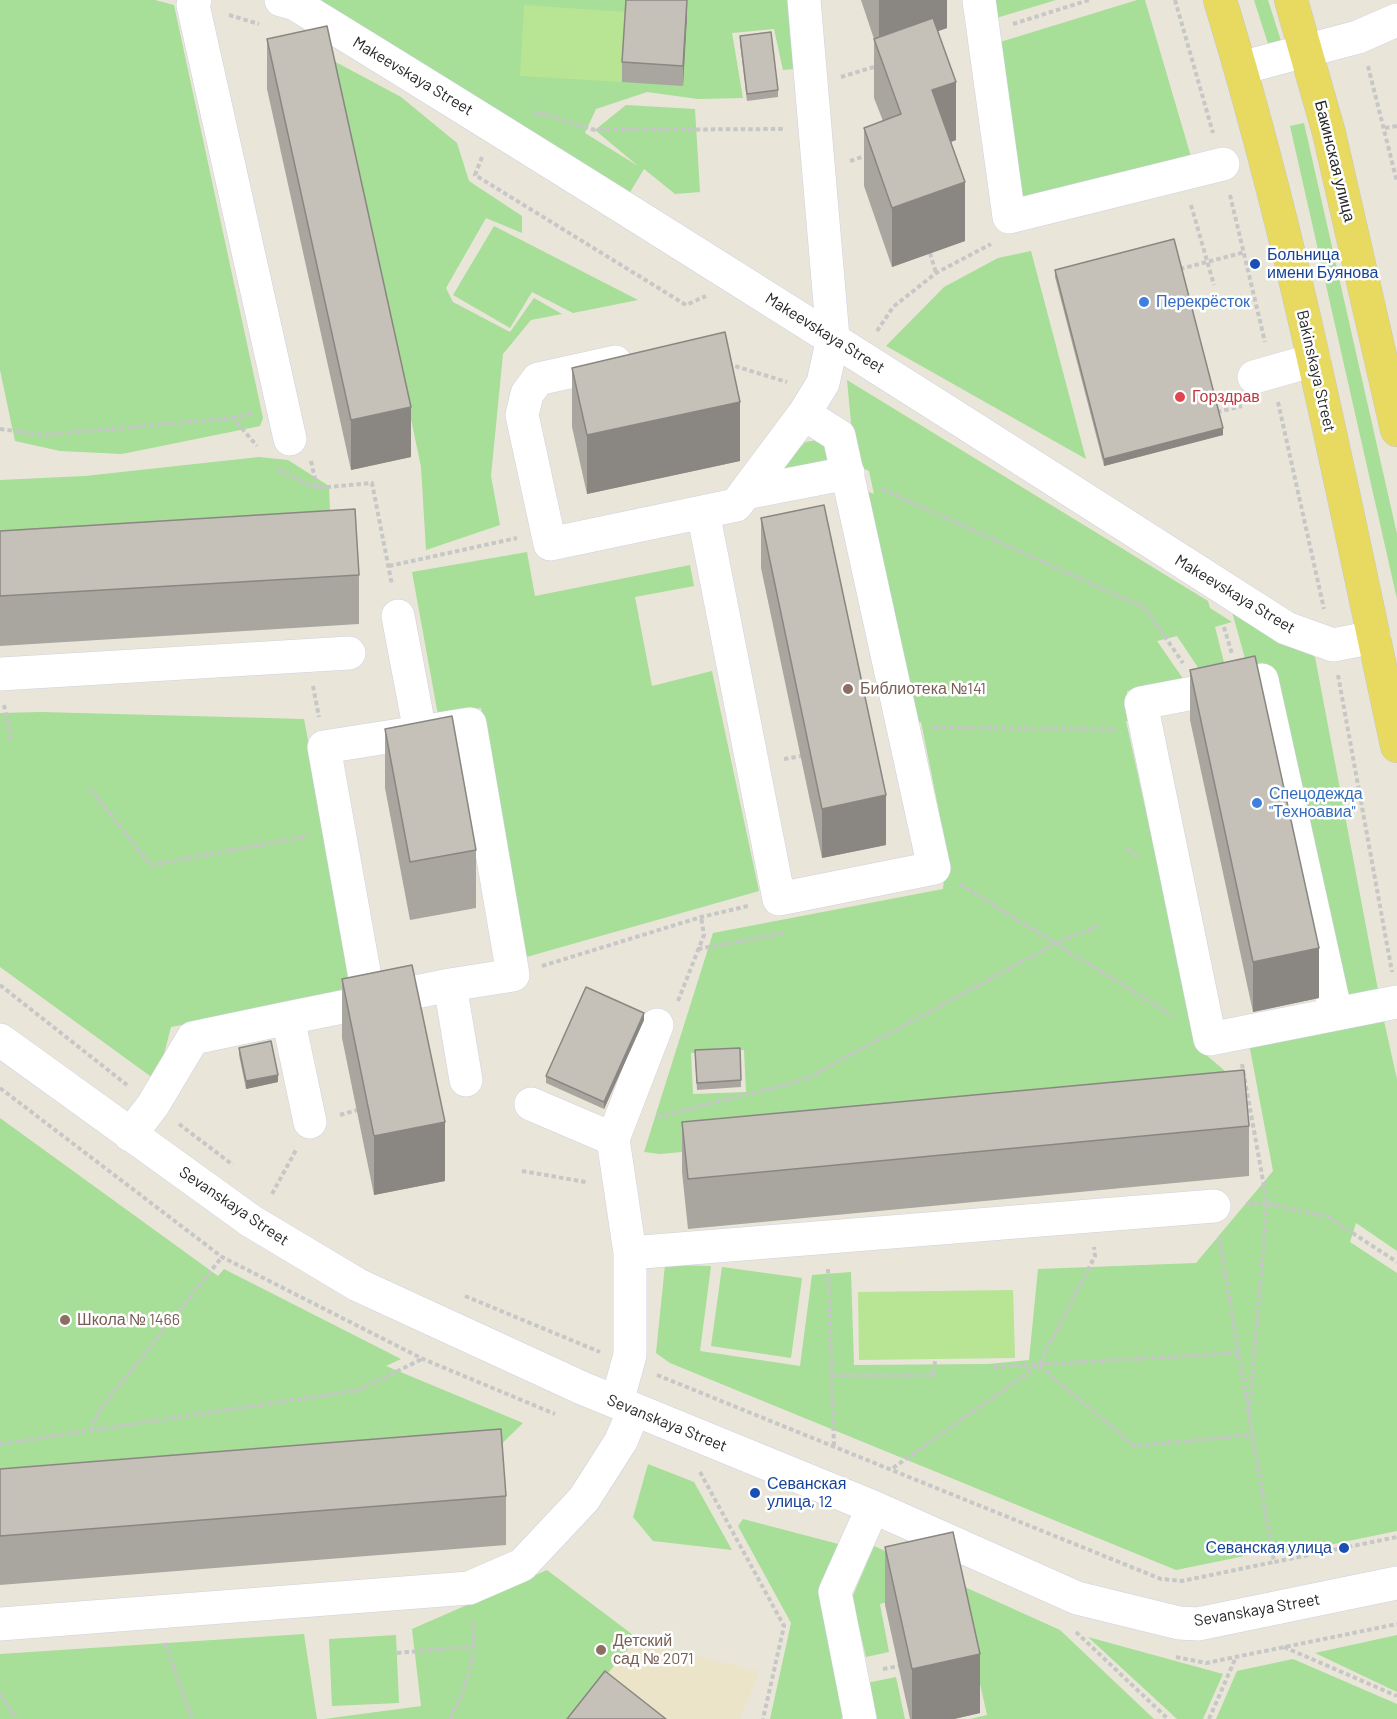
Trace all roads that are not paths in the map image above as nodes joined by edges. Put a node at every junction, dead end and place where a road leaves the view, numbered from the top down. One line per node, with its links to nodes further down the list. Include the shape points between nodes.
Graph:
1 (195, 0): 17 (street)
2 (281, 0): 11 (street, Makeevskaya Street, via 295,4 518,140)
3 (804, 0): 11 (street)
4 (979, 0): 10 (street, via 1010,217)
5 (1220, 0): 9 (main road, Bakinskaya Street)
6 (1291, 0): 8 (main road, Бакинская улица)
7 (1397, 20): 8 (street, via 1359,37)
8 (1306, 51): 9 (street); 16 (main road, Бакинская улица, via 1351,221)
9 (1241, 68): 13 (main road, Bakinskaya Street)
10 (1218, 151)
11 (833, 338): 15 (street, via 823,383); 22 (street, Makeevskaya Street, via 1286,628 1332,645)
12 (637, 357): 20 (street, via 538,380 527,394 522,414 550,544)
13 (1314, 360): 14 (street); 22 (main road, Bakinskaya Street)
14 (1250, 391)
15 (804, 414): 18 (street, via 839,436); 19 (street)
16 (1397, 429)
17 (276, 452)
18 (848, 473): 19 (street); 20 (street, via 934,868 779,899)
19 (745, 493): 20 (street, via 736,505)
20 (703, 512)
21 (398, 616): 25 (street)
22 (1374, 637): 26 (main road, Bakinskaya Street)
23 (348, 653): 24 (street)
24 (1, 686)
25 (420, 732): 27 (street, via 470,724 513,975); 29 (street, via 324,747)
26 (1397, 746)
27 (450, 985): 29 (street); 34 (street)
28 (1395, 991): 30 (street)
29 (369, 1000): 31 (street)
30 (1336, 1014): 30 (street, via 1262,680 1141,703 1224,1036)
31 (288, 1018): 36 (street); 37 (street, via 193,1038)
32 (657, 1025): 38 (street)
33 (0, 1040): 37 (street, Sevanskaya Street)
34 (466, 1080)
35 (531, 1104): 38 (street)
36 (310, 1122)
37 (130, 1136): 41 (street, Sevanskaya Street, via 251,1221 358,1285)
38 (613, 1139): 40 (street)
39 (1214, 1206): 40 (street)
40 (630, 1253): 41 (street, via 630,1355)
41 (625, 1406): 42 (street, Sevanskaya Street); 44 (street, via 621,1441 584,1499 522,1565 469,1588)
42 (873, 1507): 43 (street, Sevanskaya Street, via 1077,1598 1179,1623 1198,1624); 45 (street, via 835,1592)
43 (1397, 1583)
44 (0, 1624)
45 (860, 1719)

